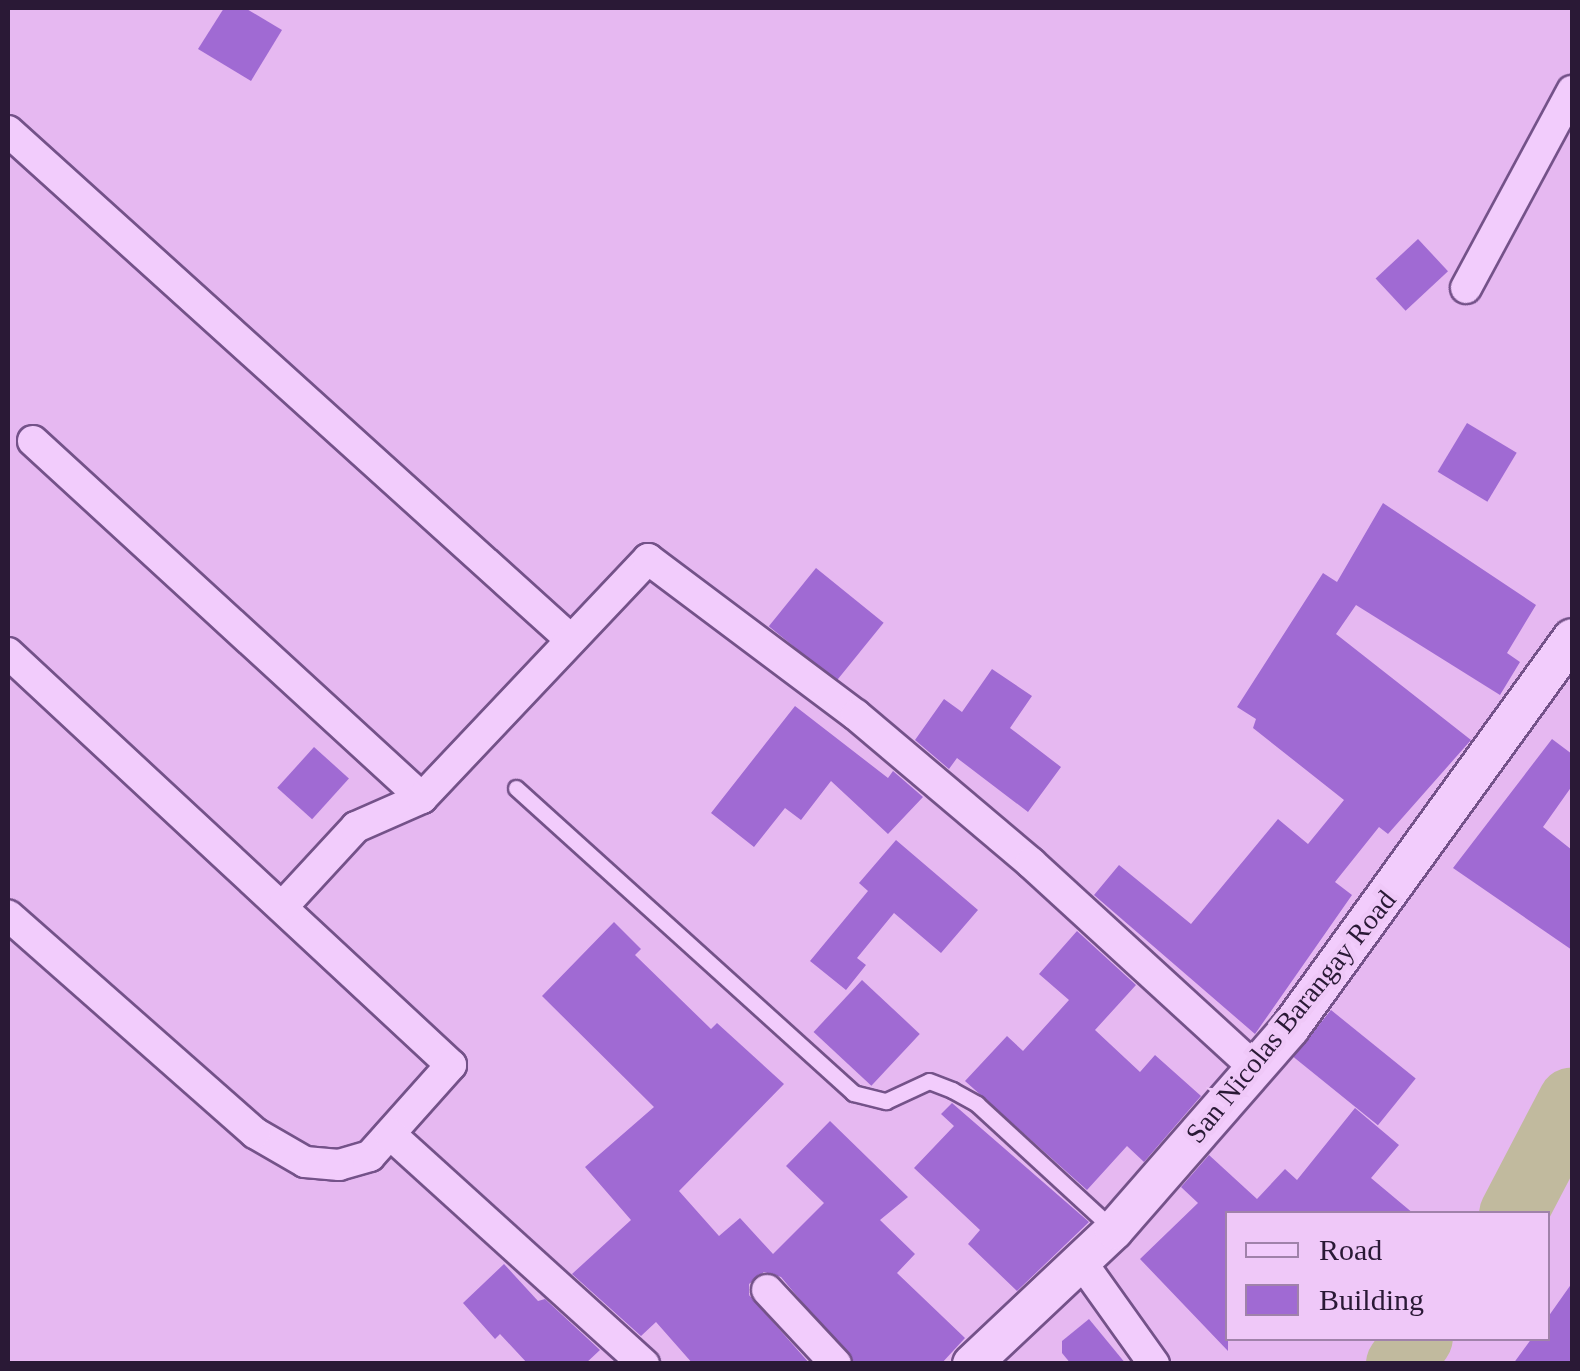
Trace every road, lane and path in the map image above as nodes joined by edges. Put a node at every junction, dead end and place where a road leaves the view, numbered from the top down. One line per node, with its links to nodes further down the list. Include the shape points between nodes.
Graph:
1 (1572, 91): 3 (street)
2 (9, 134): 5 (street)
3 (1466, 288)
4 (34, 441): 9 (street)
5 (569, 638): 9 (street); 12 (street, via 632,569 648,559 660,562 1031,862)
6 (1572, 638): 12 (street, San Nicolas Barangay Road, via 1397,888)
7 (8, 653): 10 (street)
8 (516, 788): 14 (lane, via 853,1093 886,1101 929,1081 952,1090 977,1104)
9 (422, 798): 10 (street, via 356,827)
10 (284, 905): 13 (street, via 450,1064)
11 (8, 915): 13 (street, via 255,1133 305,1162 339,1164 370,1156)
12 (1254, 1068): 14 (street, San Nicolas Barangay Road)
13 (390, 1134): 17 (street)
14 (1114, 1230): 15 (street, San Nicolas Barangay Road)
15 (1082, 1263): 19 (street, San Nicolas Barangay Road); 20 (street)
16 (766, 1290): 18 (street)
17 (644, 1364)
18 (836, 1364)
19 (972, 1364)
20 (1154, 1364)

